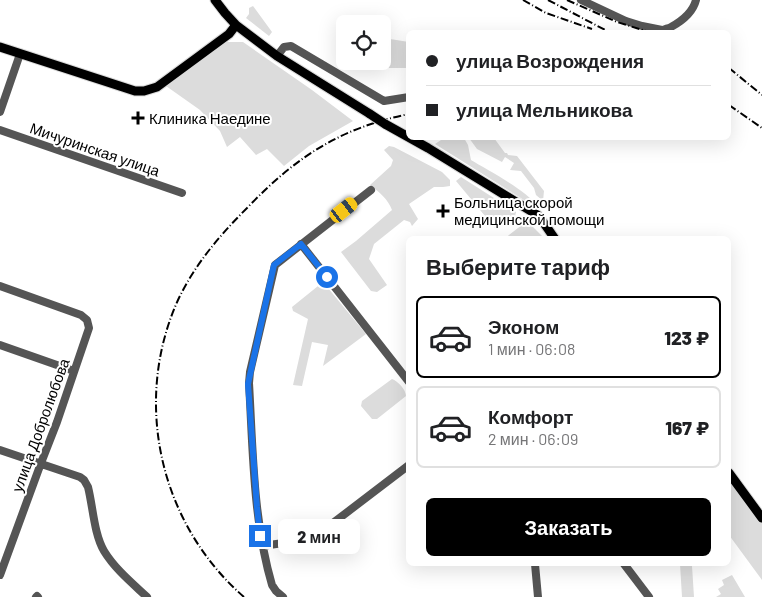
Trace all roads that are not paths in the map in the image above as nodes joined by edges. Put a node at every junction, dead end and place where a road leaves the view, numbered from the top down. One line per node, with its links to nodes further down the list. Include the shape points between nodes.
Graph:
1 (215, 0): 4 (main road)
2 (581, 0): 5 (street, via 626,21)
3 (696, 0): 6 (street, via 683,19)
4 (236, 25): 8 (main road, via 229,34 157,87 144,91 135,91); 9 (main road)
5 (656, 30)
6 (663, 30)
7 (0, 47): 8 (main road)
8 (20, 54): 11 (street)
9 (277, 56): 10 (street, via 284,47 291,46 384,102); 13 (main road, bridge)
10 (406, 98)
11 (0, 112)
12 (0, 130): 16 (street, Мичуринская улица)
13 (406, 136)
14 (414, 140): 17 (main road, bridge, via 539,216)
15 (371, 190): 18 (street)
16 (182, 193)
17 (553, 236)
18 (301, 244): 22 (street); 28 (street, via 274,265 248,384)
19 (0, 286): 21 (street, улица Добролюбова, via 81,314 87,320 89,328)
20 (0, 345): 21 (street)
21 (74, 371): 24 (street, улица Добролюбова)
22 (406, 378)
23 (0, 450): 24 (street)
24 (41, 463): 31 (street, улица Добролюбова); 32 (street, via 84,480 104,551 122,574)
25 (406, 467): 28 (street, via 312,540)
26 (731, 476): 27 (main road)
27 (762, 518)
28 (262, 546): 33 (street, via 272,585)
29 (536, 566): 34 (street)
30 (626, 566): 35 (street)
31 (0, 575)
32 (147, 597)
33 (283, 597)
34 (538, 597)
35 (649, 597)

